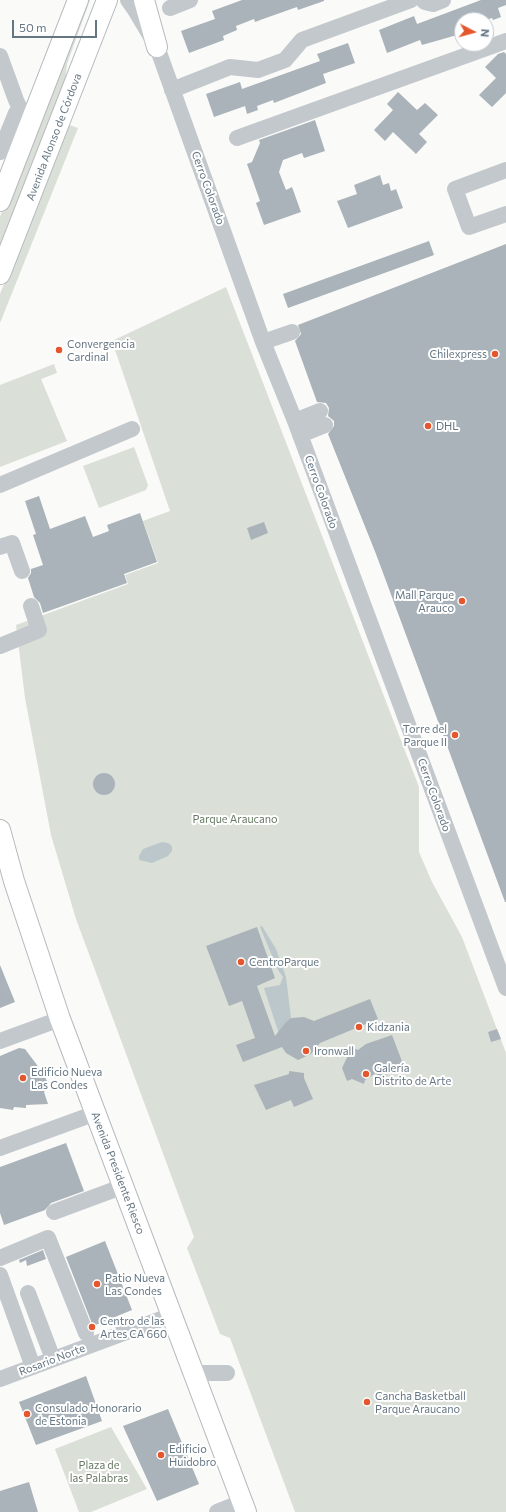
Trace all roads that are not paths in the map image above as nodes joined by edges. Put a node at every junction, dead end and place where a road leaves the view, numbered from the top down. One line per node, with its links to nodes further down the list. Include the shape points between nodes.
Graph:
1 (78, 0): 14 (main road)
2 (107, 0): 20 (main road, Avenida Alonso de Córdova)
3 (128, 0): 11 (street, Cerro Colorado)
4 (144, 0): 11 (main road)
5 (190, 0): 9 (street)
6 (411, 0): 13 (street, via 302,40 285,60 258,70 230,67)
7 (423, 0): 8 (street, via 433,4)
8 (443, 0)
9 (170, 8)
10 (506, 41): 15 (street)
11 (157, 47): 13 (street, Cerro Colorado)
12 (0, 56): 14 (street)
13 (172, 90): 22 (street, Cerro Colorado)
14 (27, 114): 16 (street, via 16,113); 18 (main road)
15 (237, 138)
16 (0, 152)
17 (506, 170): 19 (street, via 455,189 469,227)
18 (1, 194)
19 (506, 214)
20 (0, 274)
21 (292, 332): 22 (street)
22 (264, 342): 24 (street, Cerro Colorado)
23 (322, 418): 24 (street)
24 (297, 428): 32 (street, Cerro Colorado)
25 (132, 429): 26 (street)
26 (0, 485)
27 (0, 547): 28 (street, via 12,543)
28 (22, 571)
29 (31, 606): 30 (street, via 39,630)
30 (0, 646)
31 (0, 830): 33 (main road, Avenida Presidente Riesco, via 14,881)
32 (506, 988)
33 (60, 1019): 34 (street); 35 (main road, Avenida Presidente Riesco)
34 (0, 1042)
35 (96, 1113): 36 (street); 37 (main road, Avenida Presidente Riesco)
36 (0, 1148)
37 (124, 1186): 38 (street); 42 (main road, Avenida Presidente Riesco)
38 (54, 1212)
39 (0, 1258): 43 (street, via 48,1238)
40 (0, 1275): 45 (street)
41 (28, 1293): 44 (street)
42 (172, 1315): 44 (street, Rosario Norte); 46 (main road, Avenida Presidente Riesco)
43 (86, 1333)
44 (53, 1359): 45 (street, Rosario Norte)
45 (33, 1367): 48 (street, Rosario Norte)
46 (193, 1373): 47 (street); 49 (main road, Avenida Presidente Riesco)
47 (227, 1374)
48 (0, 1379)
49 (244, 1507): 50 (street)
50 (216, 1512)

